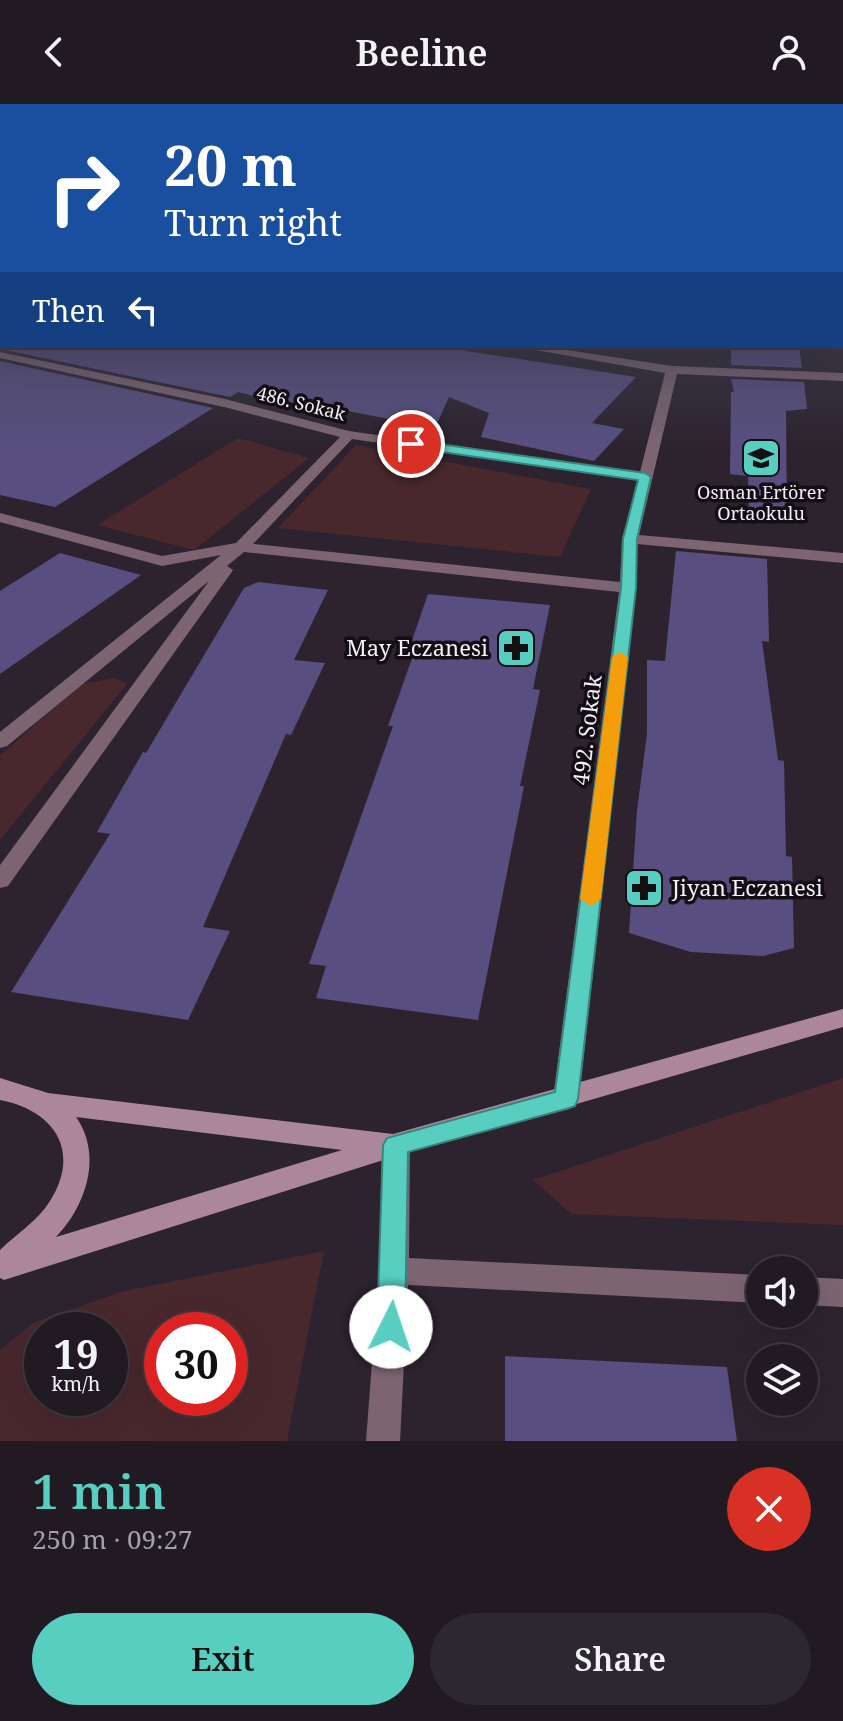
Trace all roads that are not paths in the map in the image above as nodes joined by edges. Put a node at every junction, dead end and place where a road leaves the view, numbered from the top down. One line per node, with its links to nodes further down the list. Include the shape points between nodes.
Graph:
1 (532, 348): 3 (street)
2 (0, 355): 5 (street, 486. Sokak)
3 (672, 370): 4 (street); 6 (street, 492. Sokak)
4 (843, 377)
5 (349, 435): 6 (street, 486. Sokak); 9 (street)
6 (645, 477): 8 (street, 492. Sokak)
7 (0, 517): 9 (street, via 162,561)
8 (630, 539): 10 (street); 11 (street, 492. Sokak)
9 (241, 547): 11 (street); 12 (street); 13 (street)
10 (843, 558)
11 (628, 588): 16 (street, 492. Sokak)
12 (0, 742)
13 (0, 881)
14 (843, 1018): 16 (street)
15 (0, 1089): 17 (street)
16 (566, 1099): 18 (street)
17 (49, 1103): 18 (street); 19 (street, via 68,1123 77,1149 75,1179 60,1211)
18 (396, 1145): 19 (street); 20 (street)
19 (1, 1267)
20 (394, 1271): 21 (street); 24 (street)
21 (746, 1288)
22 (818, 1292): 23 (street)
23 (843, 1293)
24 (383, 1441)

